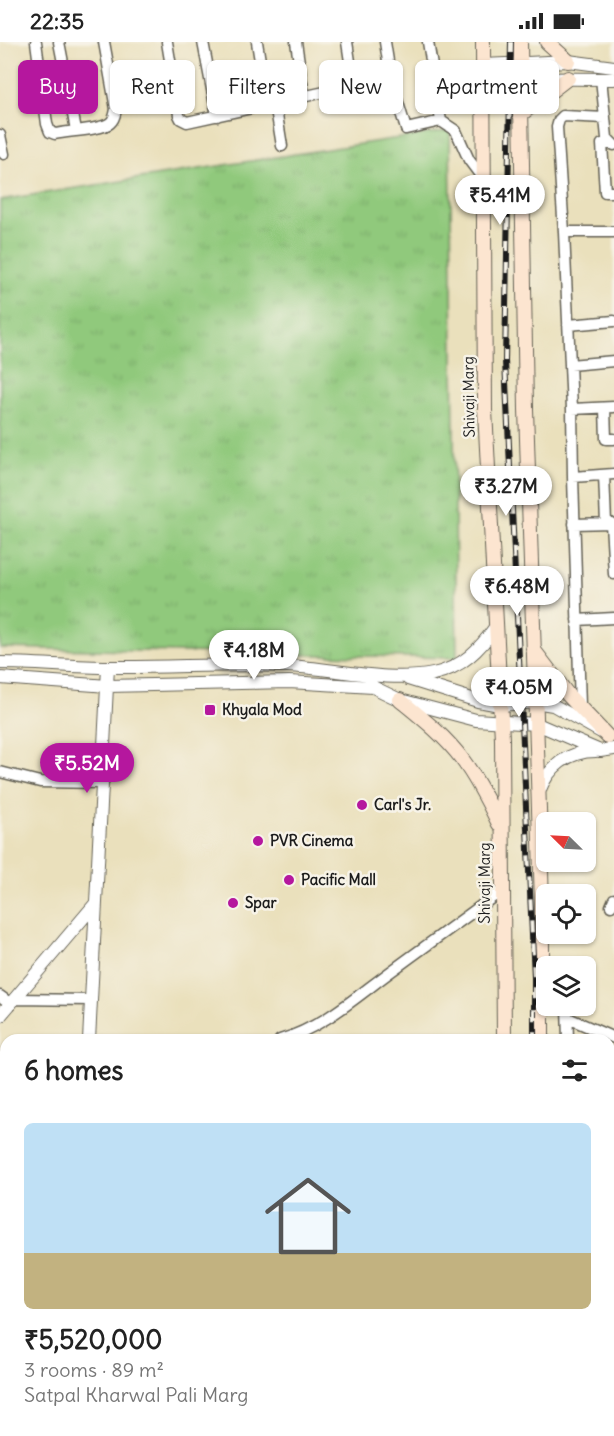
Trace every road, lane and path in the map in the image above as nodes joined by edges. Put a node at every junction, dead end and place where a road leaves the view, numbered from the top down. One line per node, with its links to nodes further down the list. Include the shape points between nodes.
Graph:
1 (36, 42): 35 (street, via 49,129 56,134)
2 (60, 42): 35 (street)
3 (104, 42): 35 (street, via 115,116 103,126)
4 (167, 42): 32 (street, via 181,119 187,122)
5 (203, 42): 32 (street)
6 (258, 42): 14 (street)
7 (296, 42): 15 (street)
8 (346, 42): 16 (street)
9 (385, 42): 17 (street)
10 (428, 42): 34 (street)
11 (483, 42): 18 (main road, Shivaji Marg)
12 (520, 42): 19 (main road)
13 (547, 42): 20 (main road)
14 (262, 60)
15 (299, 60)
16 (349, 60)
17 (388, 60)
18 (484, 60)
19 (519, 60)
20 (568, 61): 21 (street); 22 (street)
21 (559, 63)
22 (614, 67)
23 (559, 77): 24 (street)
24 (568, 78): 25 (street); 31 (main road)
25 (601, 78): 26 (street); 33 (street)
26 (614, 79)
27 (226, 114): 32 (street)
28 (274, 114): 38 (street)
29 (401, 114): 34 (street, via 406,129)
30 (484, 114): 40 (main road, Shivaji Marg)
31 (520, 115): 59 (main road)
32 (217, 116)
33 (605, 118): 37 (street, via 607,138); 42 (street, via 563,116 559,120)
34 (441, 121): 40 (street, via 456,132)
35 (76, 130)
36 (0, 135): 39 (street)
37 (613, 144): 41 (street, via 602,144 605,192)
38 (282, 146)
39 (4, 154)
40 (484, 180): 58 (main road, Shivaji Marg, via 485,410)
41 (614, 192)
42 (564, 232): 43 (street); 45 (street)
43 (614, 232)
44 (614, 321): 45 (street)
45 (568, 325): 47 (street)
46 (614, 361): 47 (street)
47 (570, 365): 49 (street)
48 (610, 407): 49 (street); 50 (street, via 606,439)
49 (572, 409): 52 (street)
50 (614, 439)
51 (609, 474): 52 (street); 53 (street)
52 (573, 477): 54 (street)
53 (610, 523): 54 (street); 55 (street)
54 (574, 524): 57 (street)
55 (614, 574)
56 (614, 618): 57 (street)
57 (577, 620): 68 (street)
58 (496, 626): 62 (street, via 482,646 450,669); 67 (main road, Shivaji Marg)
59 (533, 649): 66 (main road); 68 (main road)
60 (0, 663): 61 (street)
61 (108, 667): 62 (street, via 288,666); 64 (street)
62 (401, 677): 67 (street)
63 (0, 678): 64 (street)
64 (108, 686): 65 (street, via 289,682 374,687); 74 (street)
65 (400, 700): 69 (street, via 476,720); 76 (main road, via 436,730 461,758 483,789)
66 (535, 702): 67 (street); 70 (main road); 71 (street, via 553,705)
67 (500, 705): 69 (main road, Shivaji Marg)
68 (580, 707): 71 (main road)
69 (500, 722): 70 (street); 76 (main road, Shivaji Marg)
70 (537, 724): 72 (street); 75 (main road)
71 (612, 744): 72 (street)
72 (600, 751): 75 (street, via 573,754 561,761 543,781)
73 (0, 772): 74 (street, via 40,782)
74 (103, 783): 78 (street)
75 (538, 794): 79 (main road)
76 (502, 828): 77 (main road, Shivaji Marg)
77 (502, 890): 87 (street, via 331,1017); 88 (main road, Shivaji Marg)
78 (96, 903): 81 (street); 82 (street)
79 (543, 956)
80 (0, 996): 82 (street)
81 (91, 1000): 82 (street); 86 (street)
82 (13, 1001): 83 (street)
83 (0, 1016)
84 (543, 1016): 89 (main road)
85 (568, 1018): 90 (street); 91 (street)
86 (89, 1034)
87 (298, 1034)
88 (504, 1034)
89 (542, 1034)
90 (568, 1034)
91 (605, 1034)

